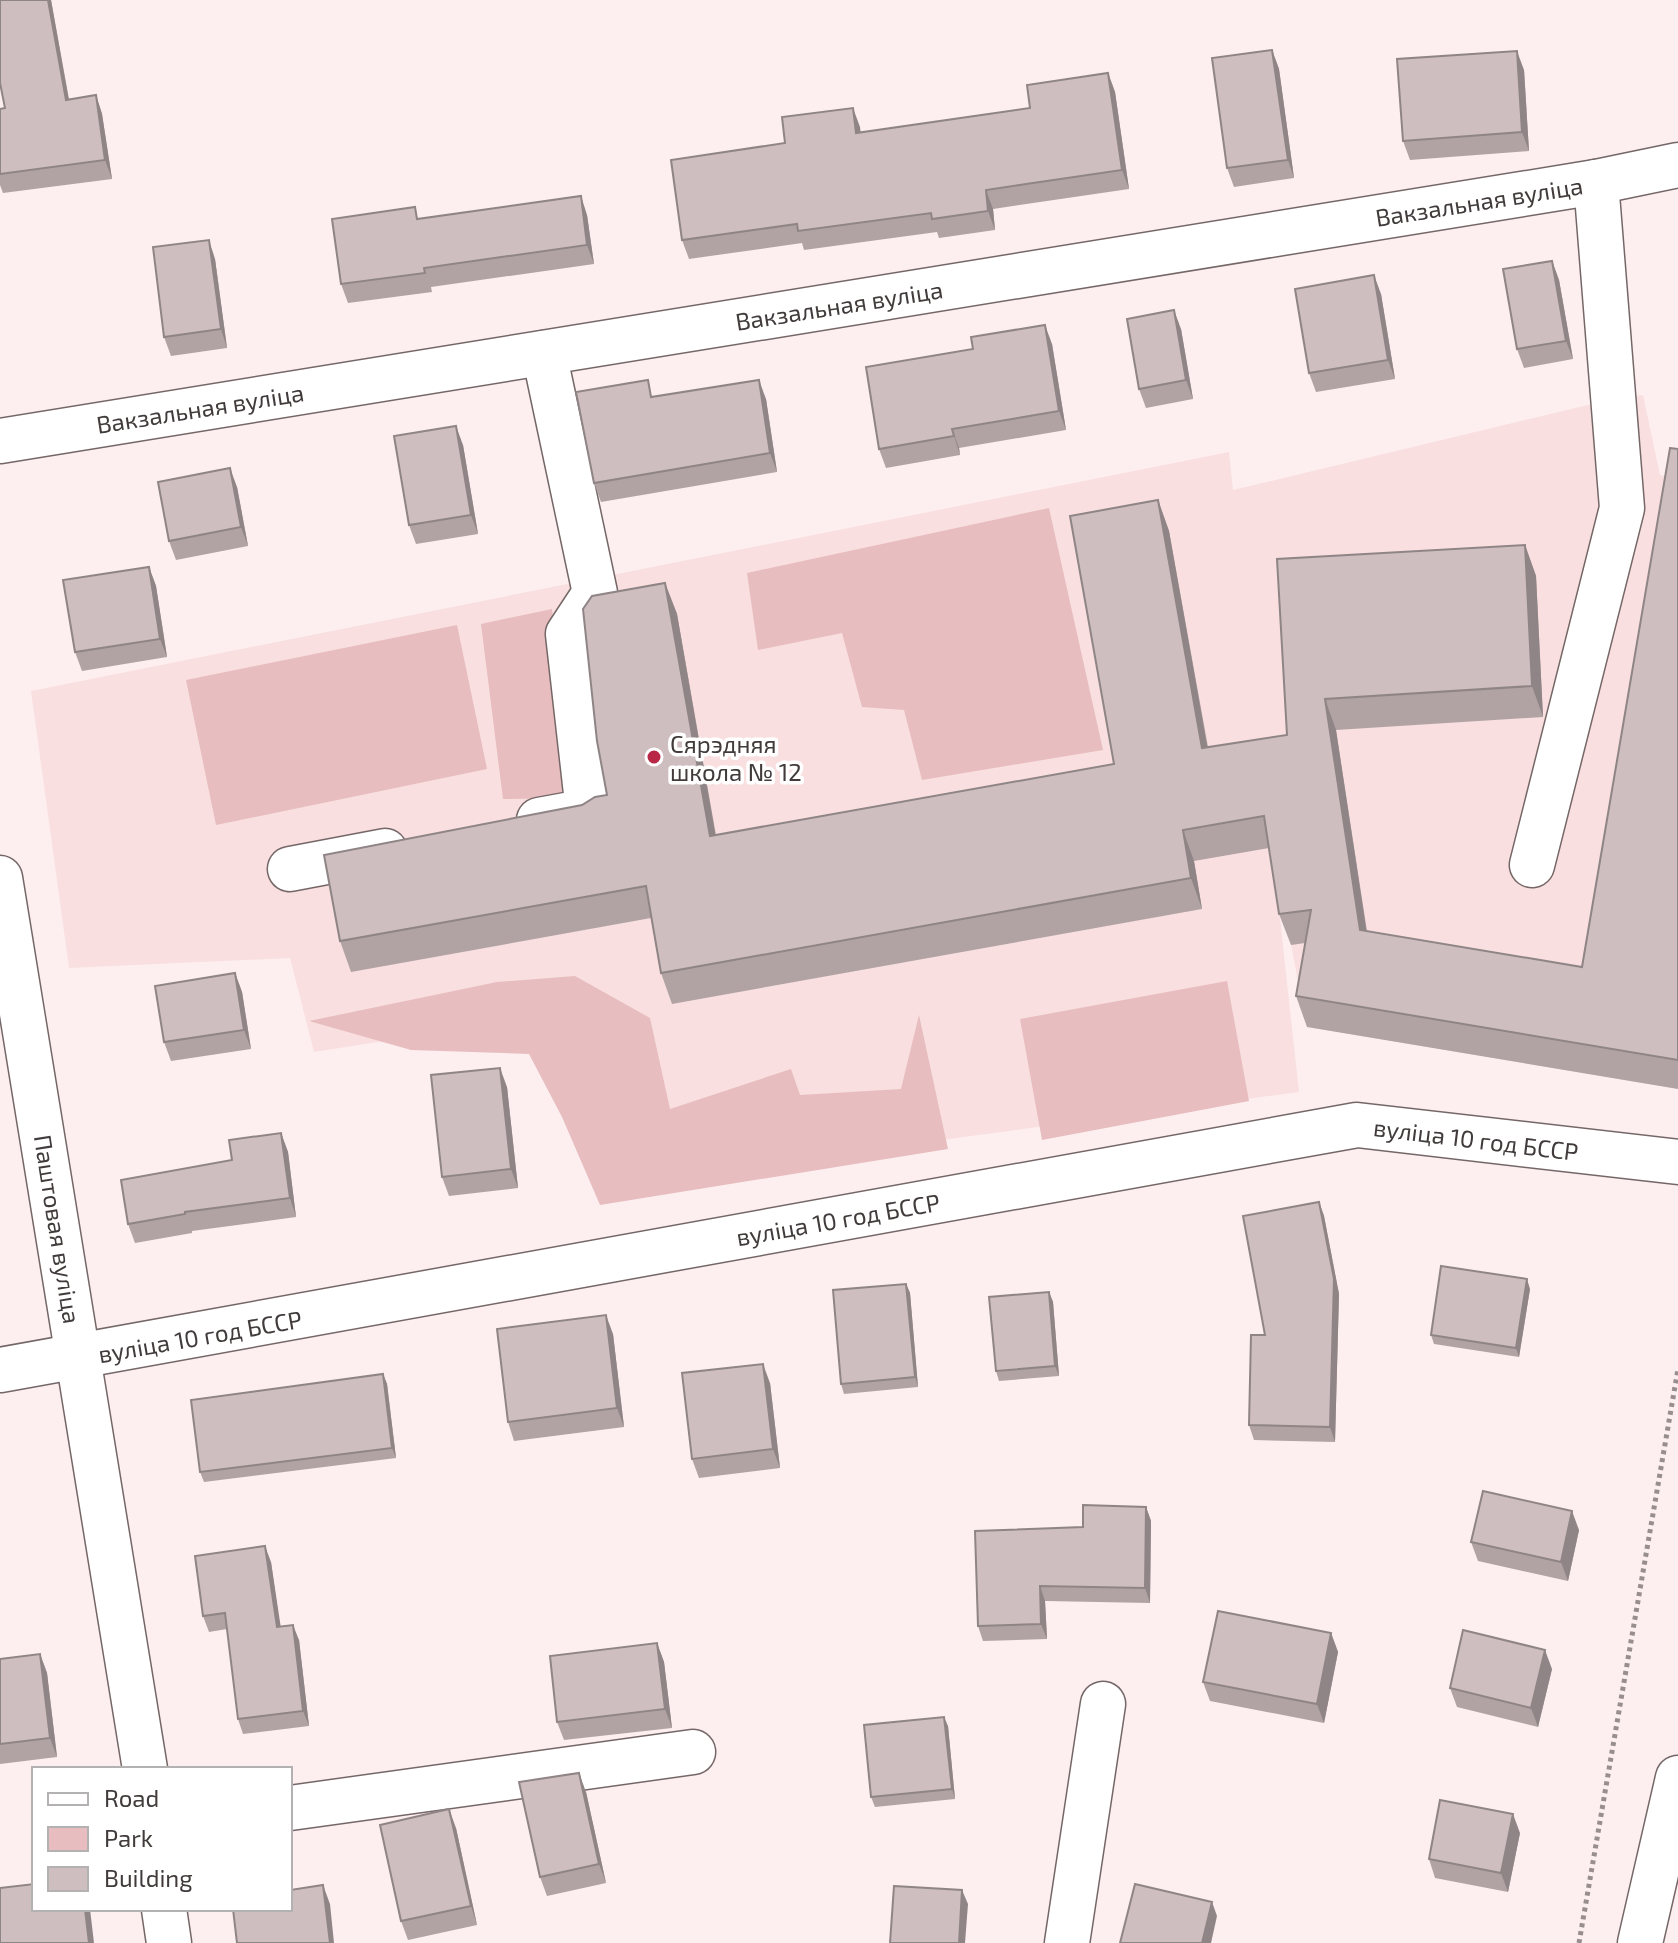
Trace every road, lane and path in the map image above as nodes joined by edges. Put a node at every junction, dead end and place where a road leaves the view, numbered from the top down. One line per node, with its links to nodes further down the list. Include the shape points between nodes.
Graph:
1 (1678, 165): 2 (street, Вакзальная вуліца)
2 (1596, 182): 3 (street, Вакзальная вуліца); 7 (street, via 1622,508)
3 (544, 353): 4 (street, Вакзальная вуліца); 5 (street, via 595,593 568,634 588,811)
4 (0, 441)
5 (494, 829)
6 (431, 841): 8 (street)
7 (1532, 865)
8 (290, 869)
9 (0, 878): 11 (street, Паштовая вуліца)
10 (1678, 1162): 11 (street, вуліца 10 год БССР, via 1357,1125)
11 (79, 1358): 13 (street, вуліца 10 год БССР); 16 (street, Паштовая вуліца)
12 (1678, 1369): 22 (path)
13 (0, 1370)
14 (1103, 1704): 21 (street)
15 (693, 1752): 18 (street)
16 (145, 1767)
17 (1678, 1778): 23 (street)
18 (292, 1808)
19 (164, 1911): 20 (street)
20 (169, 1943)
21 (1067, 1943)
22 (1579, 1943)
23 (1640, 1943)

